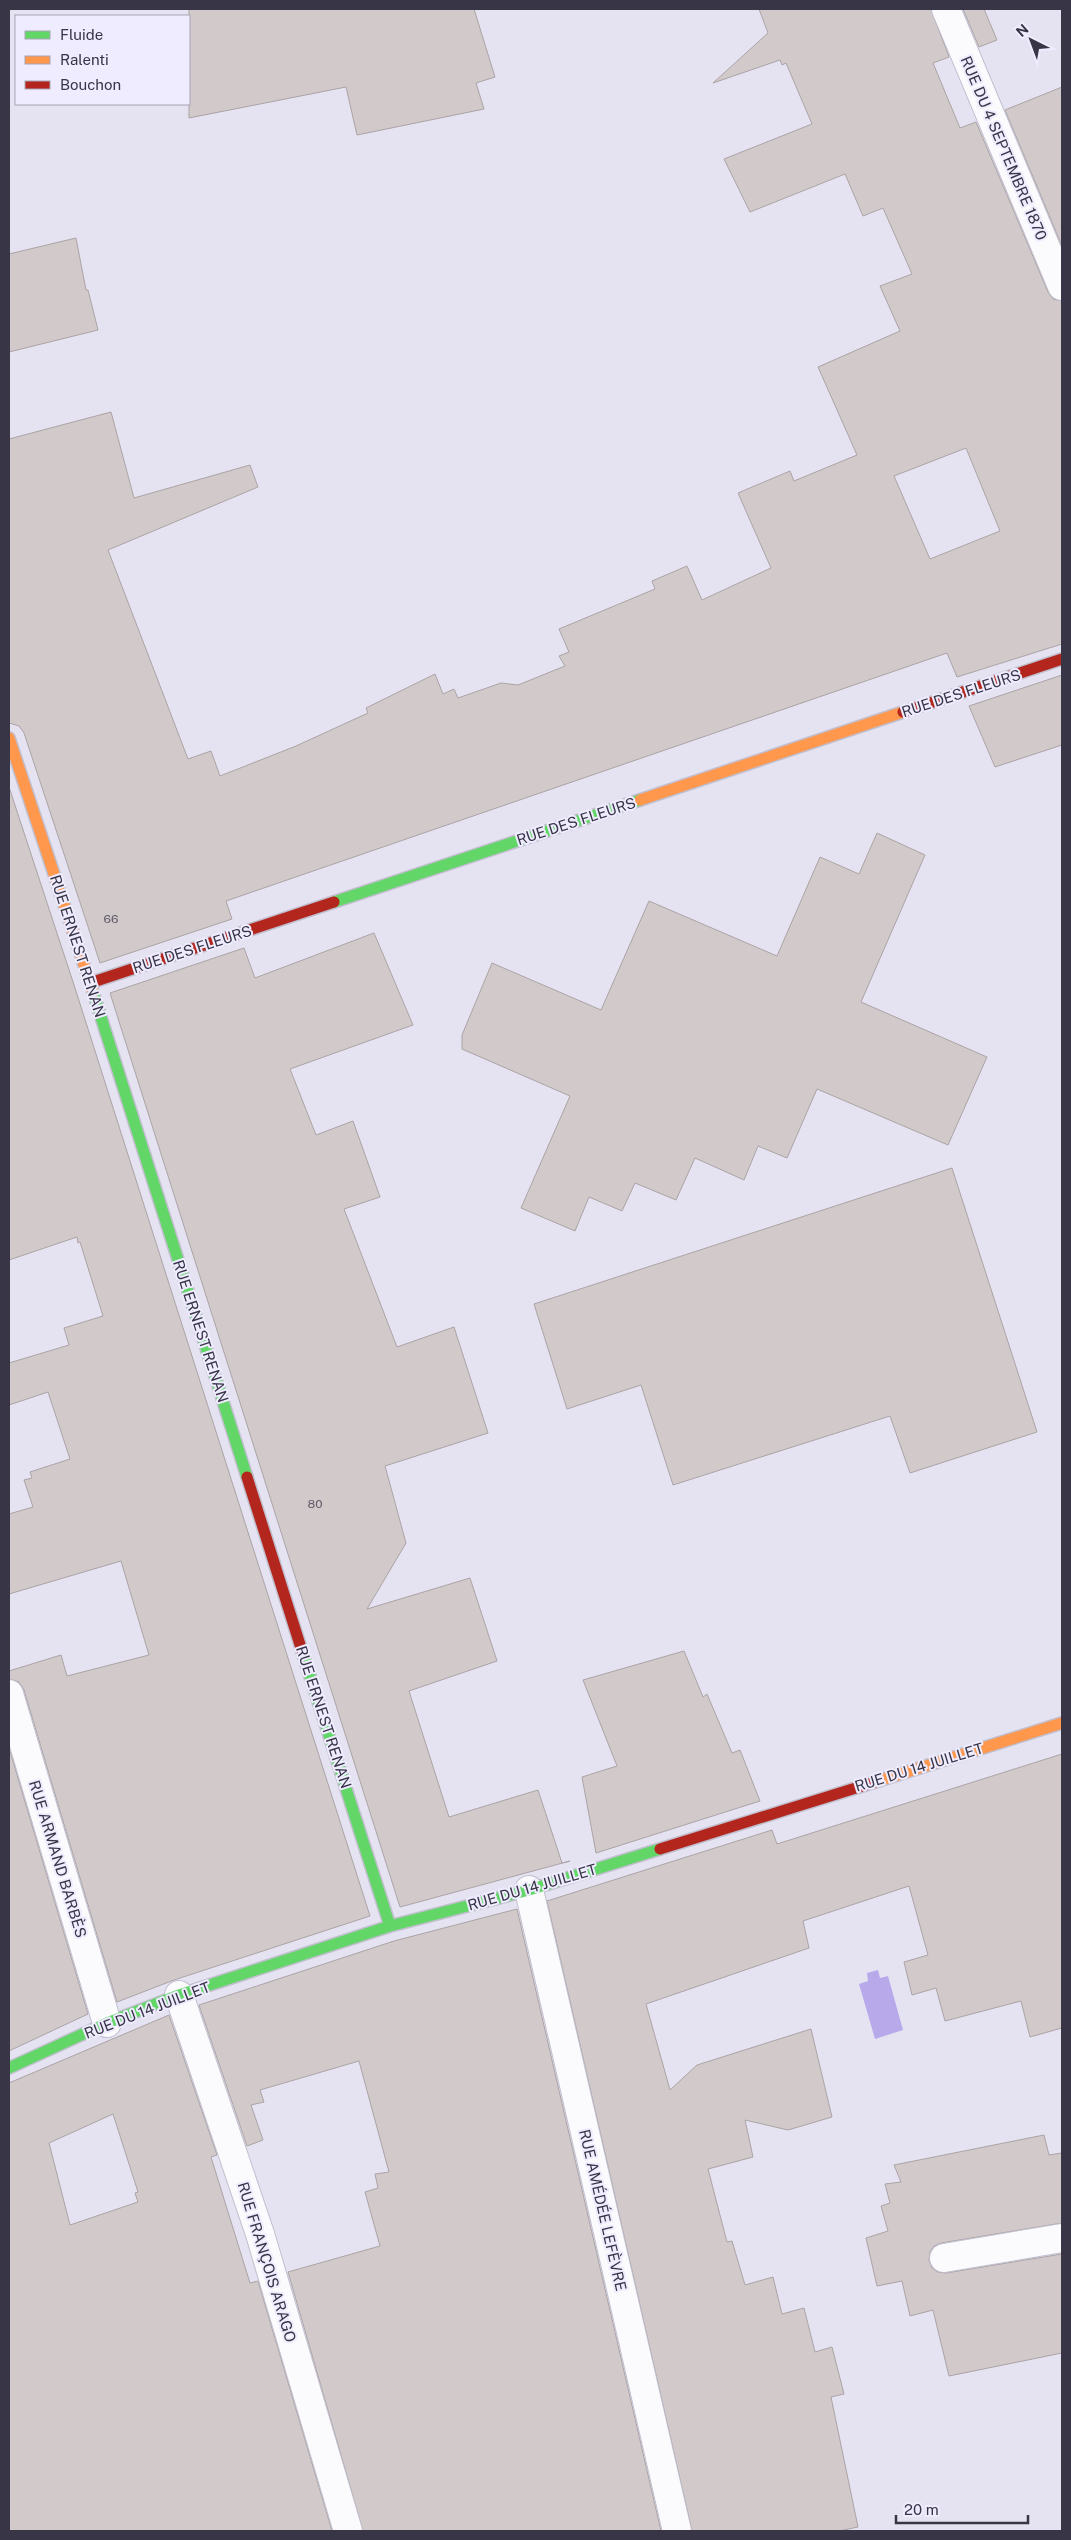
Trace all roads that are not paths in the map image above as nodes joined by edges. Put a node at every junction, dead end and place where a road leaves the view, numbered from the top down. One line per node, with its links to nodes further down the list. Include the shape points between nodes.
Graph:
1 (946, 9): 2 (street, RUE DU 4 SEPTEMBRE 1870)
2 (1062, 286)
3 (1062, 659): 5 (street, RUE DES FLEURS)
4 (9, 738): 5 (street, RUE ERNEST RENAN)
5 (90, 983): 9 (street, RUE ERNEST RENAN)
6 (9, 1694): 11 (street, RUE ARMAND BARBÈS)
7 (1062, 1723): 8 (street, RUE DU 14 JUILLET)
8 (529, 1890): 9 (street, RUE DU 14 JUILLET); 16 (street, RUE AMÉDÉE LEFÈVRE)
9 (390, 1926): 10 (street, RUE DU 14 JUILLET)
10 (179, 1995): 11 (street, RUE DU 14 JUILLET); 15 (street, RUE FRANÇOIS ARAGO, via 260,2234)
11 (107, 2023): 12 (street, RUE DU 14 JUILLET)
12 (9, 2068)
13 (1062, 2238): 14 (street)
14 (944, 2258)
15 (348, 2531)
16 (677, 2531)

